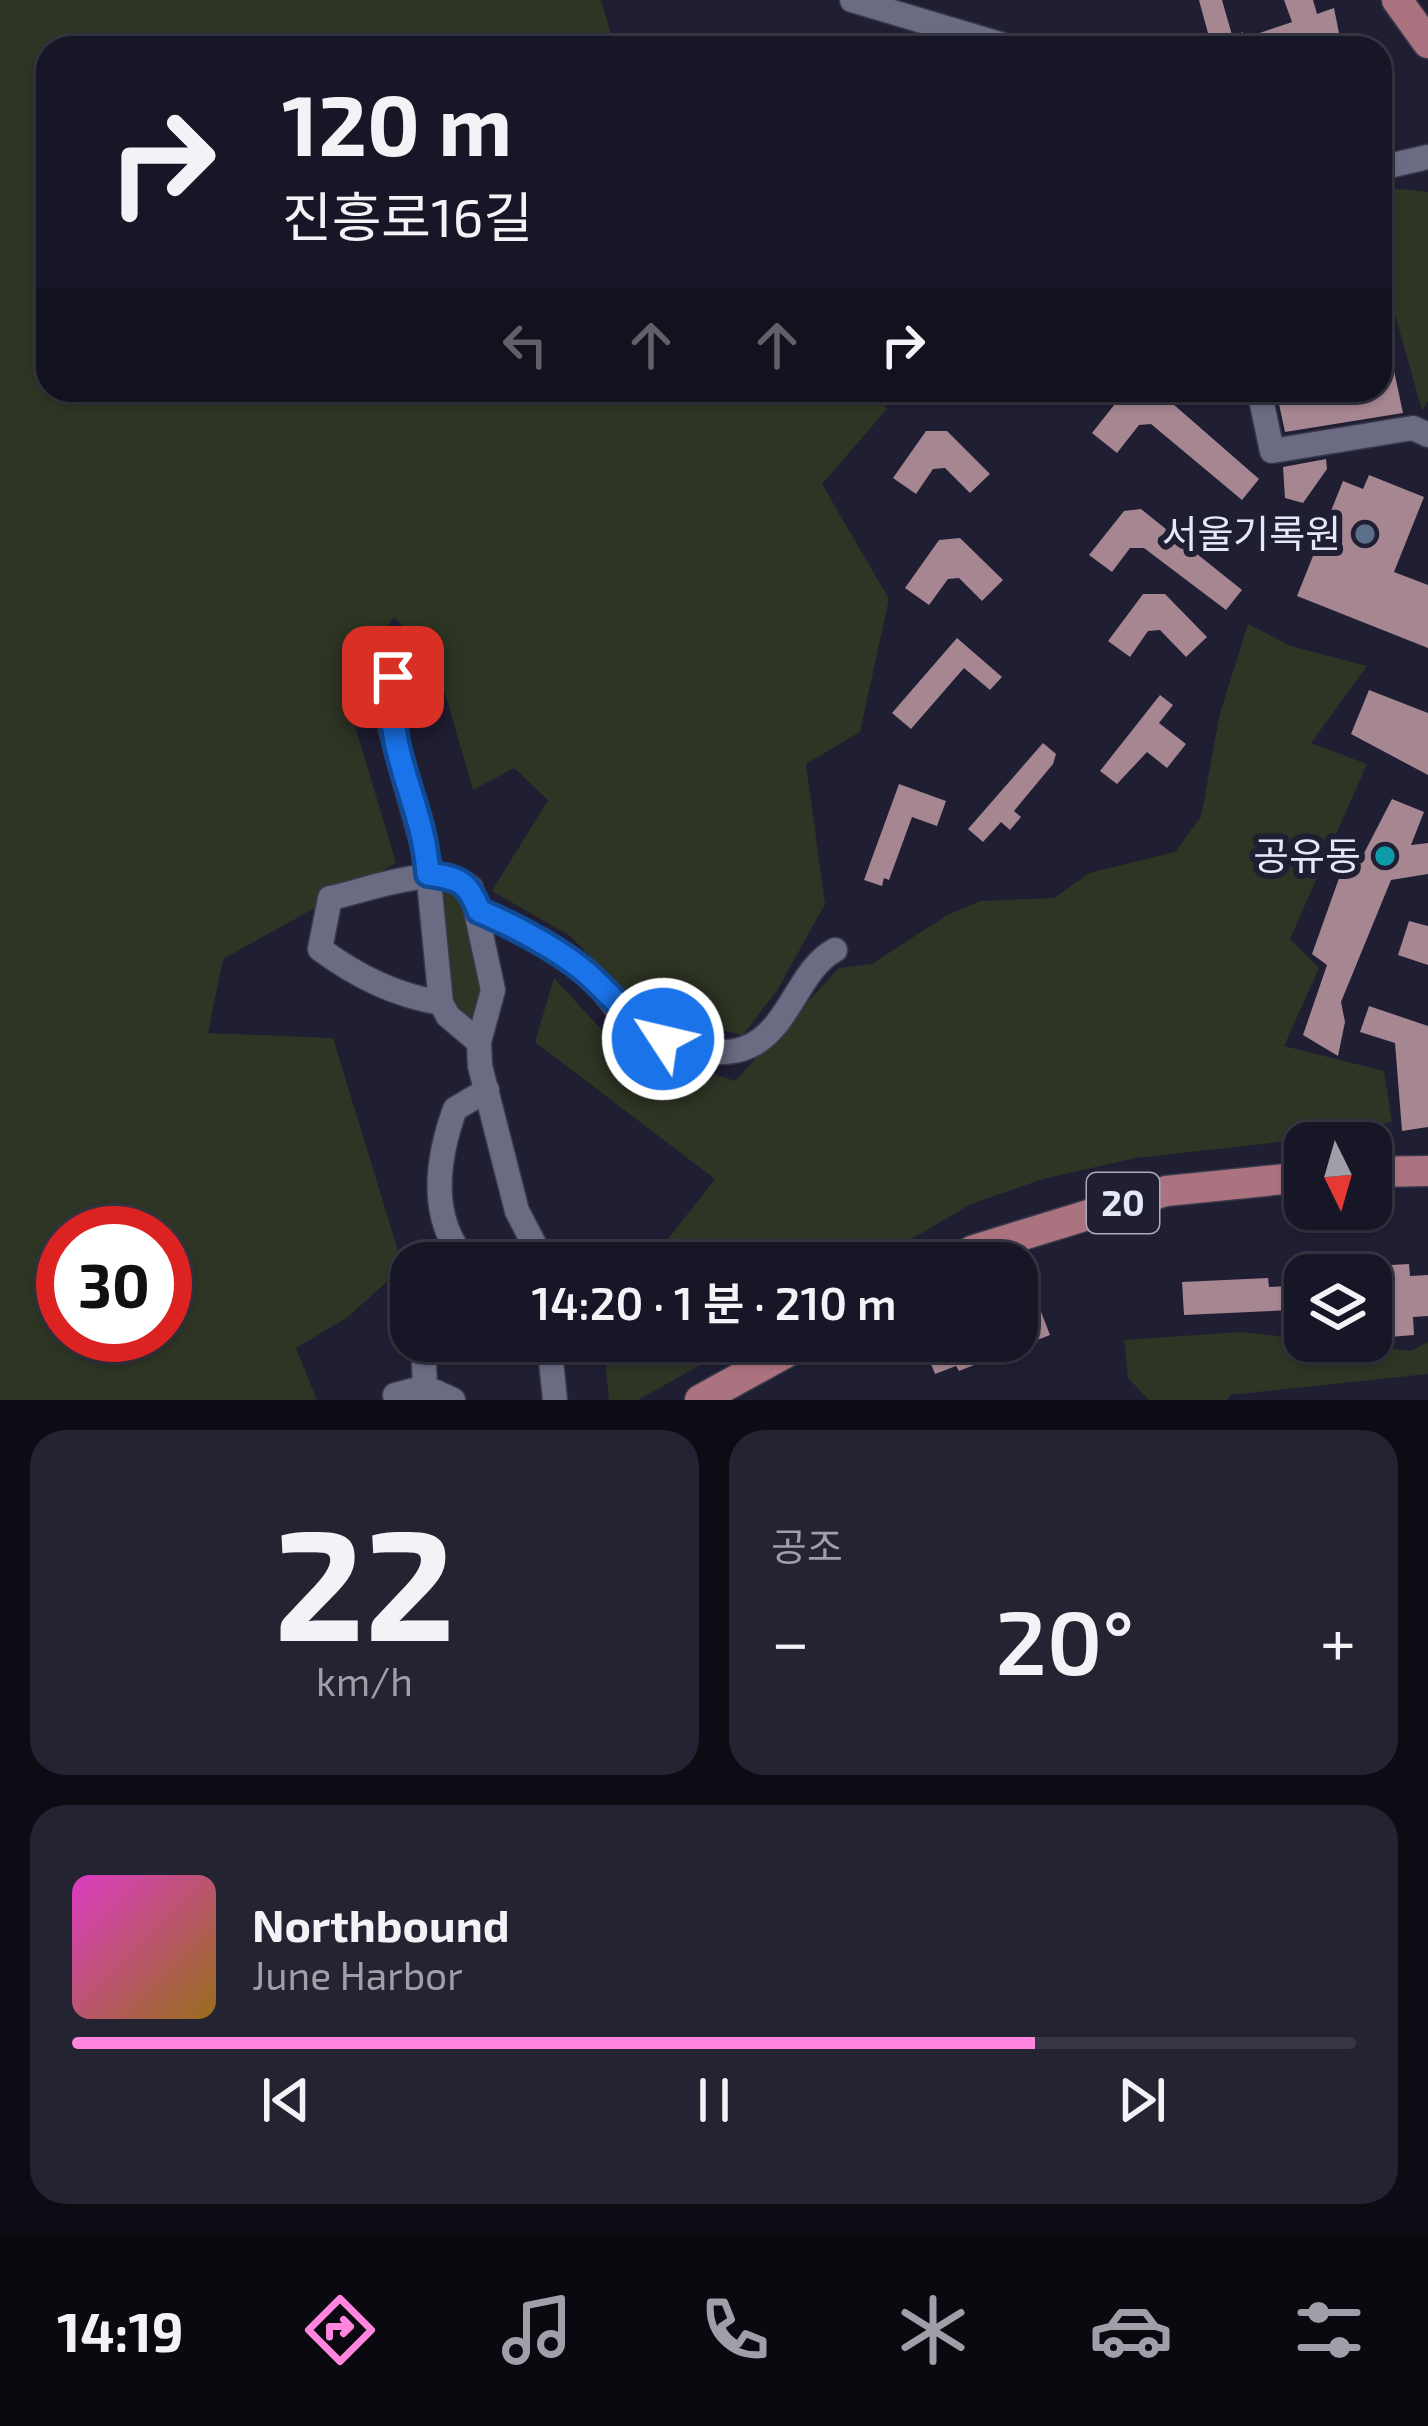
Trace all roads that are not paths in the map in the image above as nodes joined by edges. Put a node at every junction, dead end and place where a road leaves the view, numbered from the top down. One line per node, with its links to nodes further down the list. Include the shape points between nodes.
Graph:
1 (852, 0): 3 (street)
2 (1397, 0): 4 (main road)
3 (973, 36)
4 (1428, 44)
5 (1428, 157): 6 (street)
6 (1392, 165)
7 (1261, 402): 8 (street, via 1272,451 1413,428)
8 (1428, 435)
9 (393, 677): 10 (street, via 396,759 414,801)
10 (428, 874): 11 (street, via 458,878); 13 (street); 13 (street, via 330,898 320,949 404,996)
11 (479, 911): 12 (street, via 590,975 620,1012 663,1039 717,1053 750,1046 774,1027); 14 (street, via 493,990)
12 (835, 950)
13 (441, 1003): 14 (street)
14 (479, 1042): 15 (street)
15 (487, 1090): 19 (street, via 455,1108 442,1146 443,1225); 20 (street)
16 (1428, 1171): 17 (main road)
17 (1392, 1172)
18 (1284, 1179): 21 (main road, 20, via 1166,1191)
19 (454, 1242)
20 (534, 1242)
21 (1002, 1242)
22 (424, 1362): 25 (street)
23 (551, 1362): 29 (street)
24 (771, 1362): 27 (main road)
25 (425, 1387): 26 (street); 28 (street)
26 (395, 1395)
27 (713, 1396)
28 (453, 1400)
29 (555, 1400)

